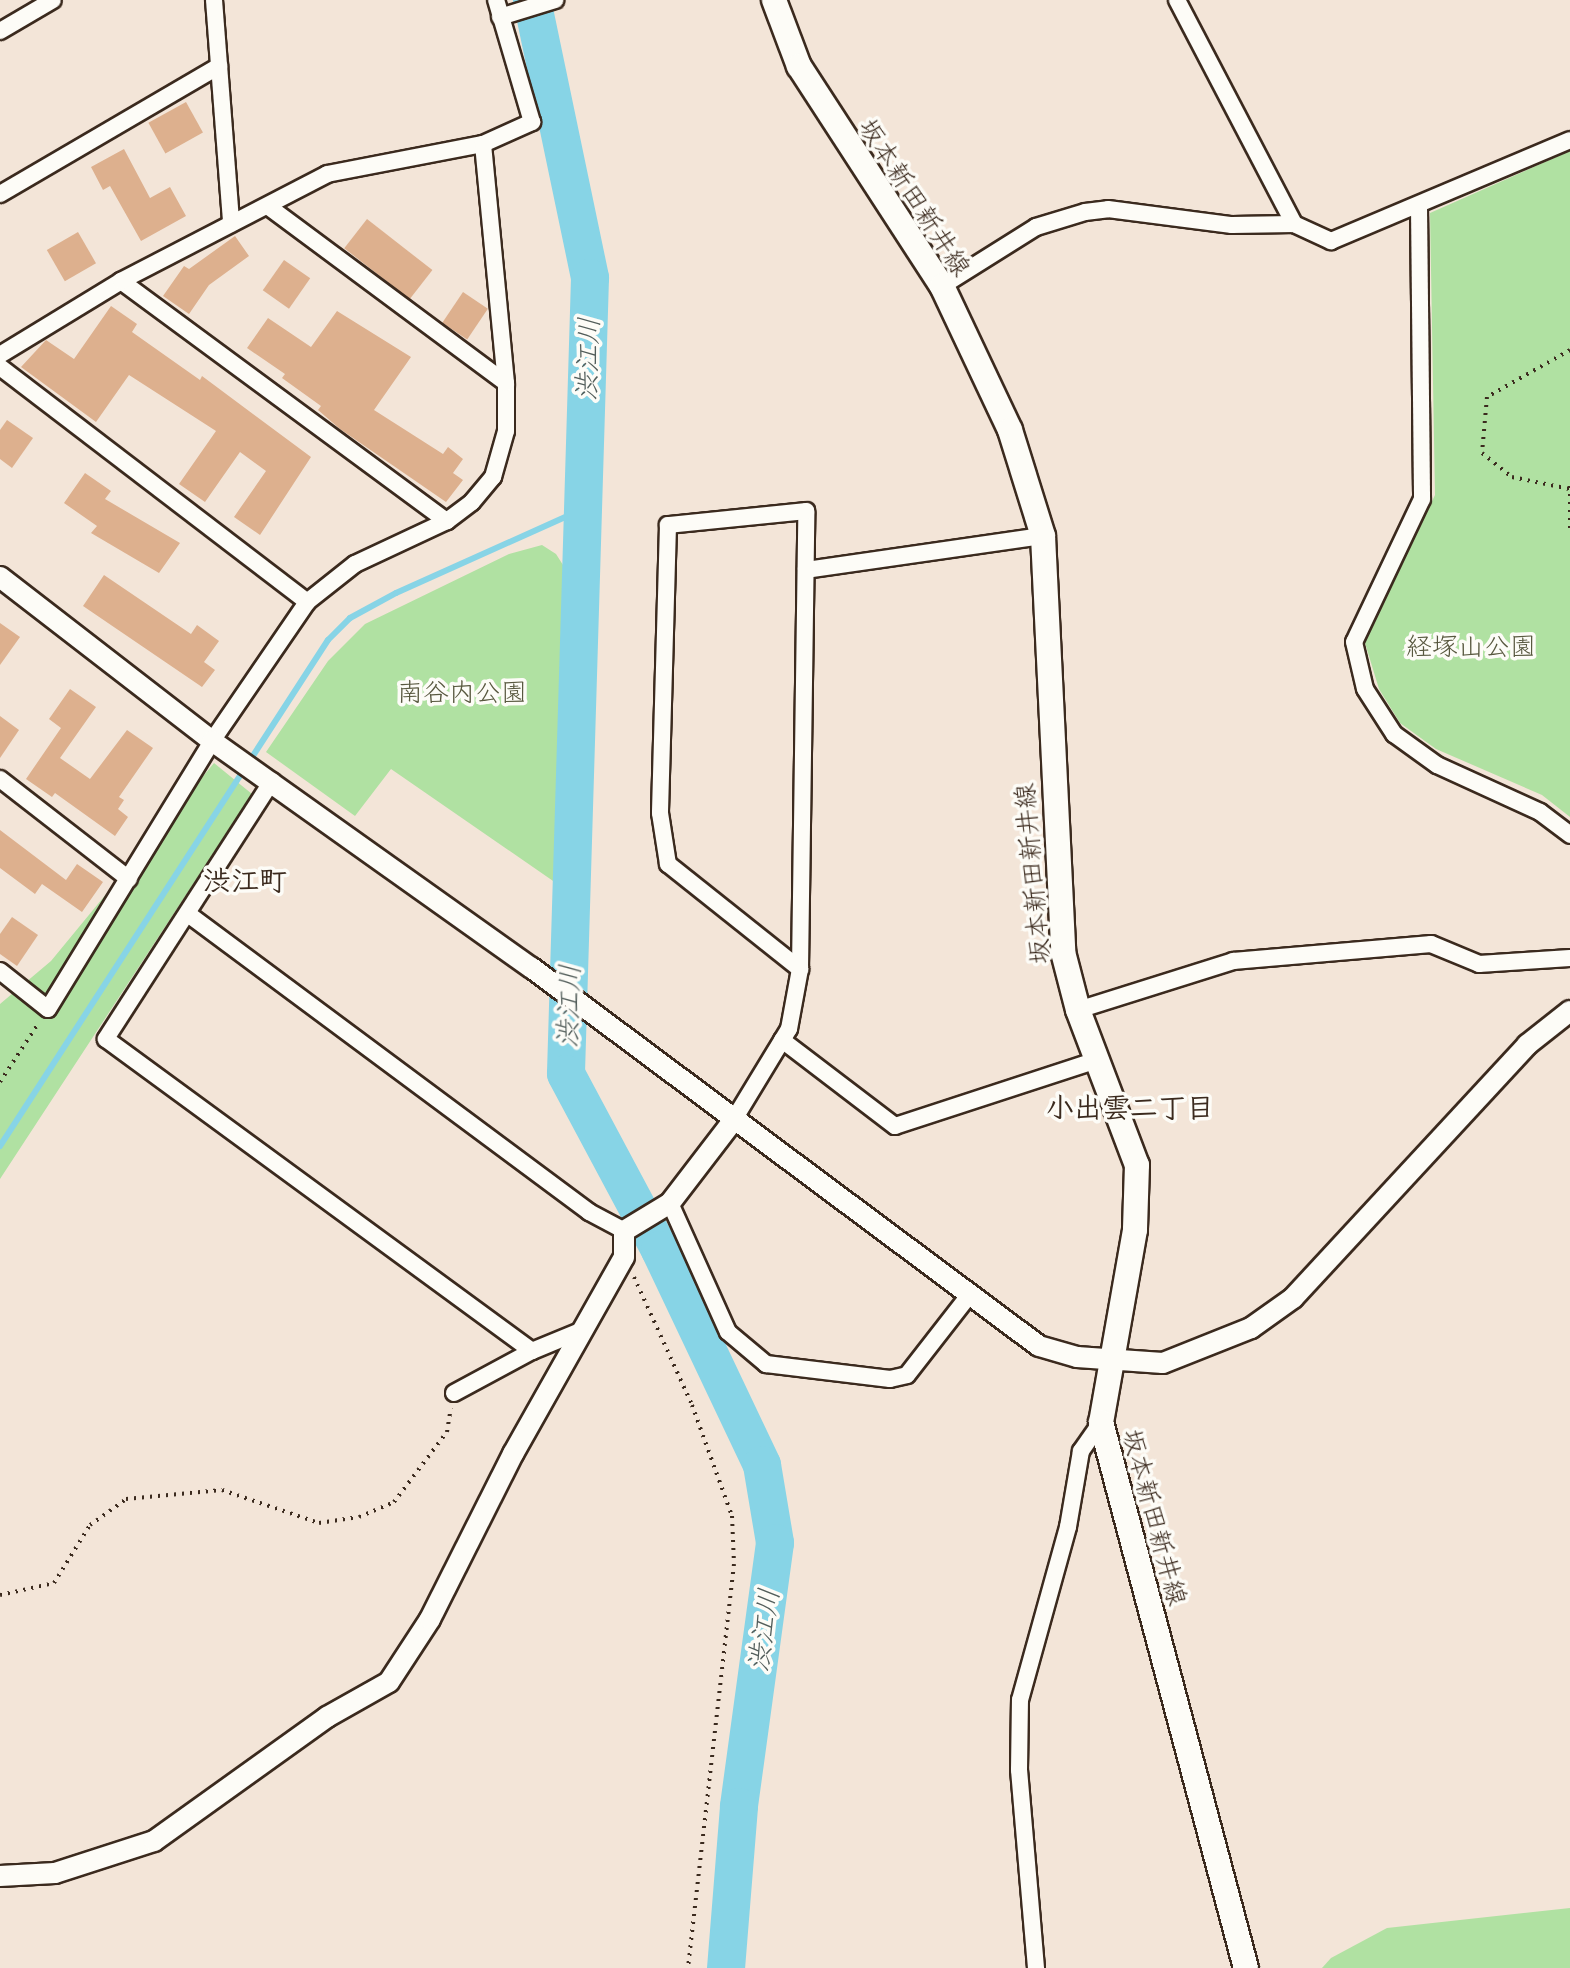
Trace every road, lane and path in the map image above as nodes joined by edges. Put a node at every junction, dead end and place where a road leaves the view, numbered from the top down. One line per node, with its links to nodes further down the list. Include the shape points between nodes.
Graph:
1 (53, 0): 7 (street)
2 (214, 0): 8 (street)
3 (554, 0): 6 (street)
4 (774, 0): 17 (main road, 坂本新田新井線, via 799,66)
5 (1177, 0): 15 (street)
6 (502, 11): 10 (street, via 532,122)
7 (0, 31)
8 (219, 66): 11 (street); 14 (street)
9 (1570, 140): 13 (street)
10 (483, 144): 12 (street, via 327,174); 21 (street)
11 (0, 194)
12 (269, 207): 14 (street); 21 (street)
13 (1419, 207): 15 (street, via 1331,241); 32 (street, via 1422,499 1354,642 1365,689 1394,734 1437,765 1540,812)
14 (231, 223): 16 (street)
15 (1294, 224): 17 (street, via 1232,225 1108,209 1085,212 1036,227)
16 (121, 281): 19 (street); 23 (street)
17 (942, 286): 25 (main road, 坂本新田新井線, via 1010,430)
18 (1570, 350): 22 (path, via 1487,397 1482,453 1512,477)
19 (0, 355)
20 (0, 367): 28 (street)
21 (506, 383): 23 (street, via 506,431 493,477)
22 (1569, 488): 24 (path)
23 (447, 521): 28 (street, via 355,564)
24 (1570, 530)
25 (1043, 536): 26 (street); 38 (main road, 坂本新田新井線, via 1057,873 1063,952)
26 (806, 570): 36 (street); 36 (street, via 806,511 668,525 660,813 668,864)
27 (0, 577): 29 (street)
28 (307, 602): 29 (street)
29 (220, 745): 30 (street); 33 (street)
30 (268, 778): 34 (street); 44 (street)
31 (0, 779): 33 (street)
32 (1570, 835)
33 (129, 879): 37 (street, via 48,1009)
34 (188, 914): 46 (street, via 589,1212); 50 (street, via 106,1039)
35 (1570, 958): 38 (street, via 1479,964 1431,944 1233,961)
36 (800, 969): 41 (street, via 789,1029)
37 (0, 971)
38 (1078, 1010): 42 (main road, 坂本新田新井線)
39 (1570, 1011): 51 (street, via 1527,1045 1293,1298 1251,1328 1204,1349 1163,1363)
40 (44, 1019): 43 (path, via 20,1045)
41 (782, 1040): 42 (street, via 895,1126); 44 (street)
42 (1097, 1060): 51 (main road, 坂本新田新井線, via 1137,1165 1135,1230)
43 (0, 1082)
44 (733, 1121): 45 (street); 48 (street)
45 (663, 1209): 46 (street); 48 (street, via 728,1332 766,1364 890,1379 907,1375)
46 (624, 1231): 47 (street)
47 (624, 1257): 49 (street); 56 (path, via 692,1405 732,1516 734,1564)
48 (970, 1294): 51 (street, via 1039,1346)
49 (580, 1331): 50 (street); 55 (street, via 430,1619 389,1682 327,1717 154,1841 55,1873)
50 (532, 1351): 52 (street)
51 (1111, 1361): 53 (main road, 坂本新田新井線)
52 (454, 1393): 54 (path, via 447,1432 394,1502 359,1517 319,1523 222,1490 126,1499 90,1525 54,1583)
53 (1101, 1422): 57 (street, via 1081,1451 1068,1527 1020,1700 1019,1770); 58 (main road, 坂本新田新井線)
54 (0, 1595)
55 (0, 1876)
56 (688, 1968)
57 (1036, 1968)
58 (1246, 1968)

